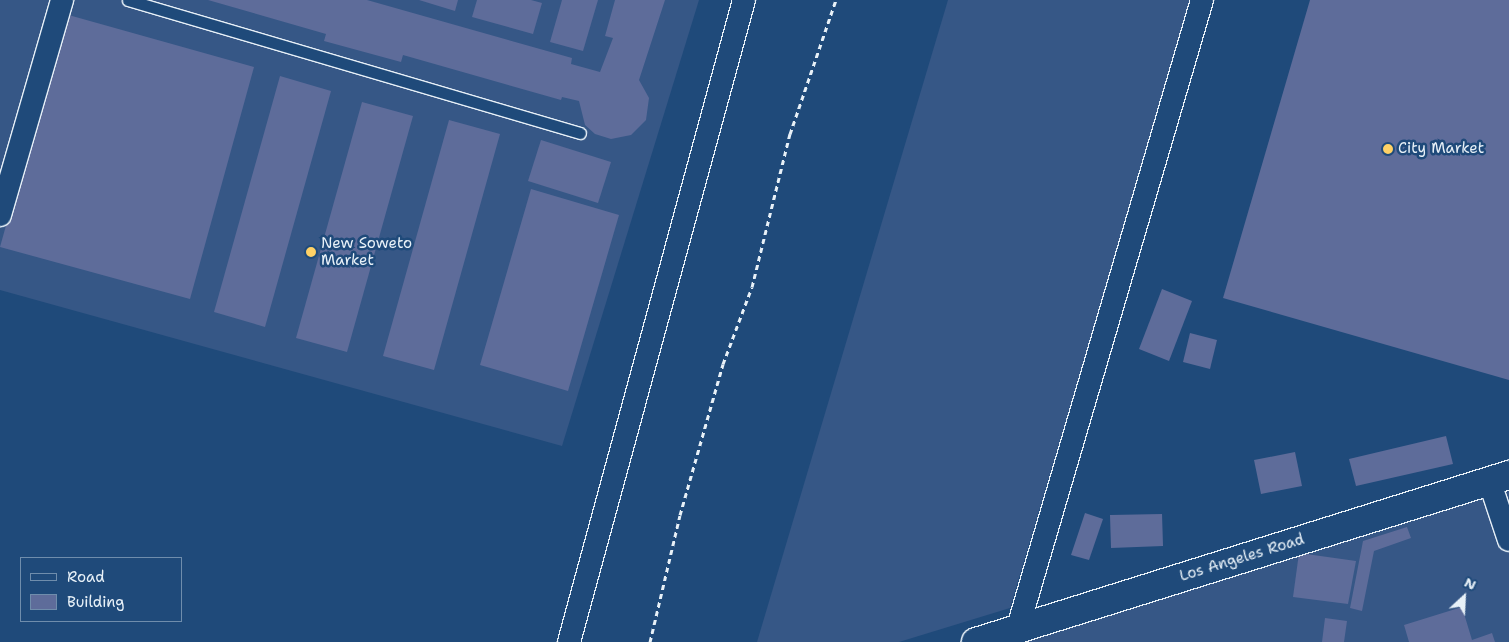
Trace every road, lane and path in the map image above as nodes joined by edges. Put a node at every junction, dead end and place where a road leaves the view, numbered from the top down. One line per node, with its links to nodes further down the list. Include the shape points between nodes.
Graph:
1 (62, 0): 7 (street)
2 (128, 0): 6 (lane)
3 (744, 0): 11 (street)
4 (836, 0): 12 (path, via 790,134 752,287 722,364 680,514)
5 (1202, 0): 10 (street)
6 (580, 133)
7 (0, 215)
8 (1499, 477): 9 (street); 10 (main road, Los Angeles Road)
9 (1509, 540)
10 (1016, 636): 13 (main road, Los Angeles Road)
11 (569, 642)
12 (650, 642)
13 (976, 642)

